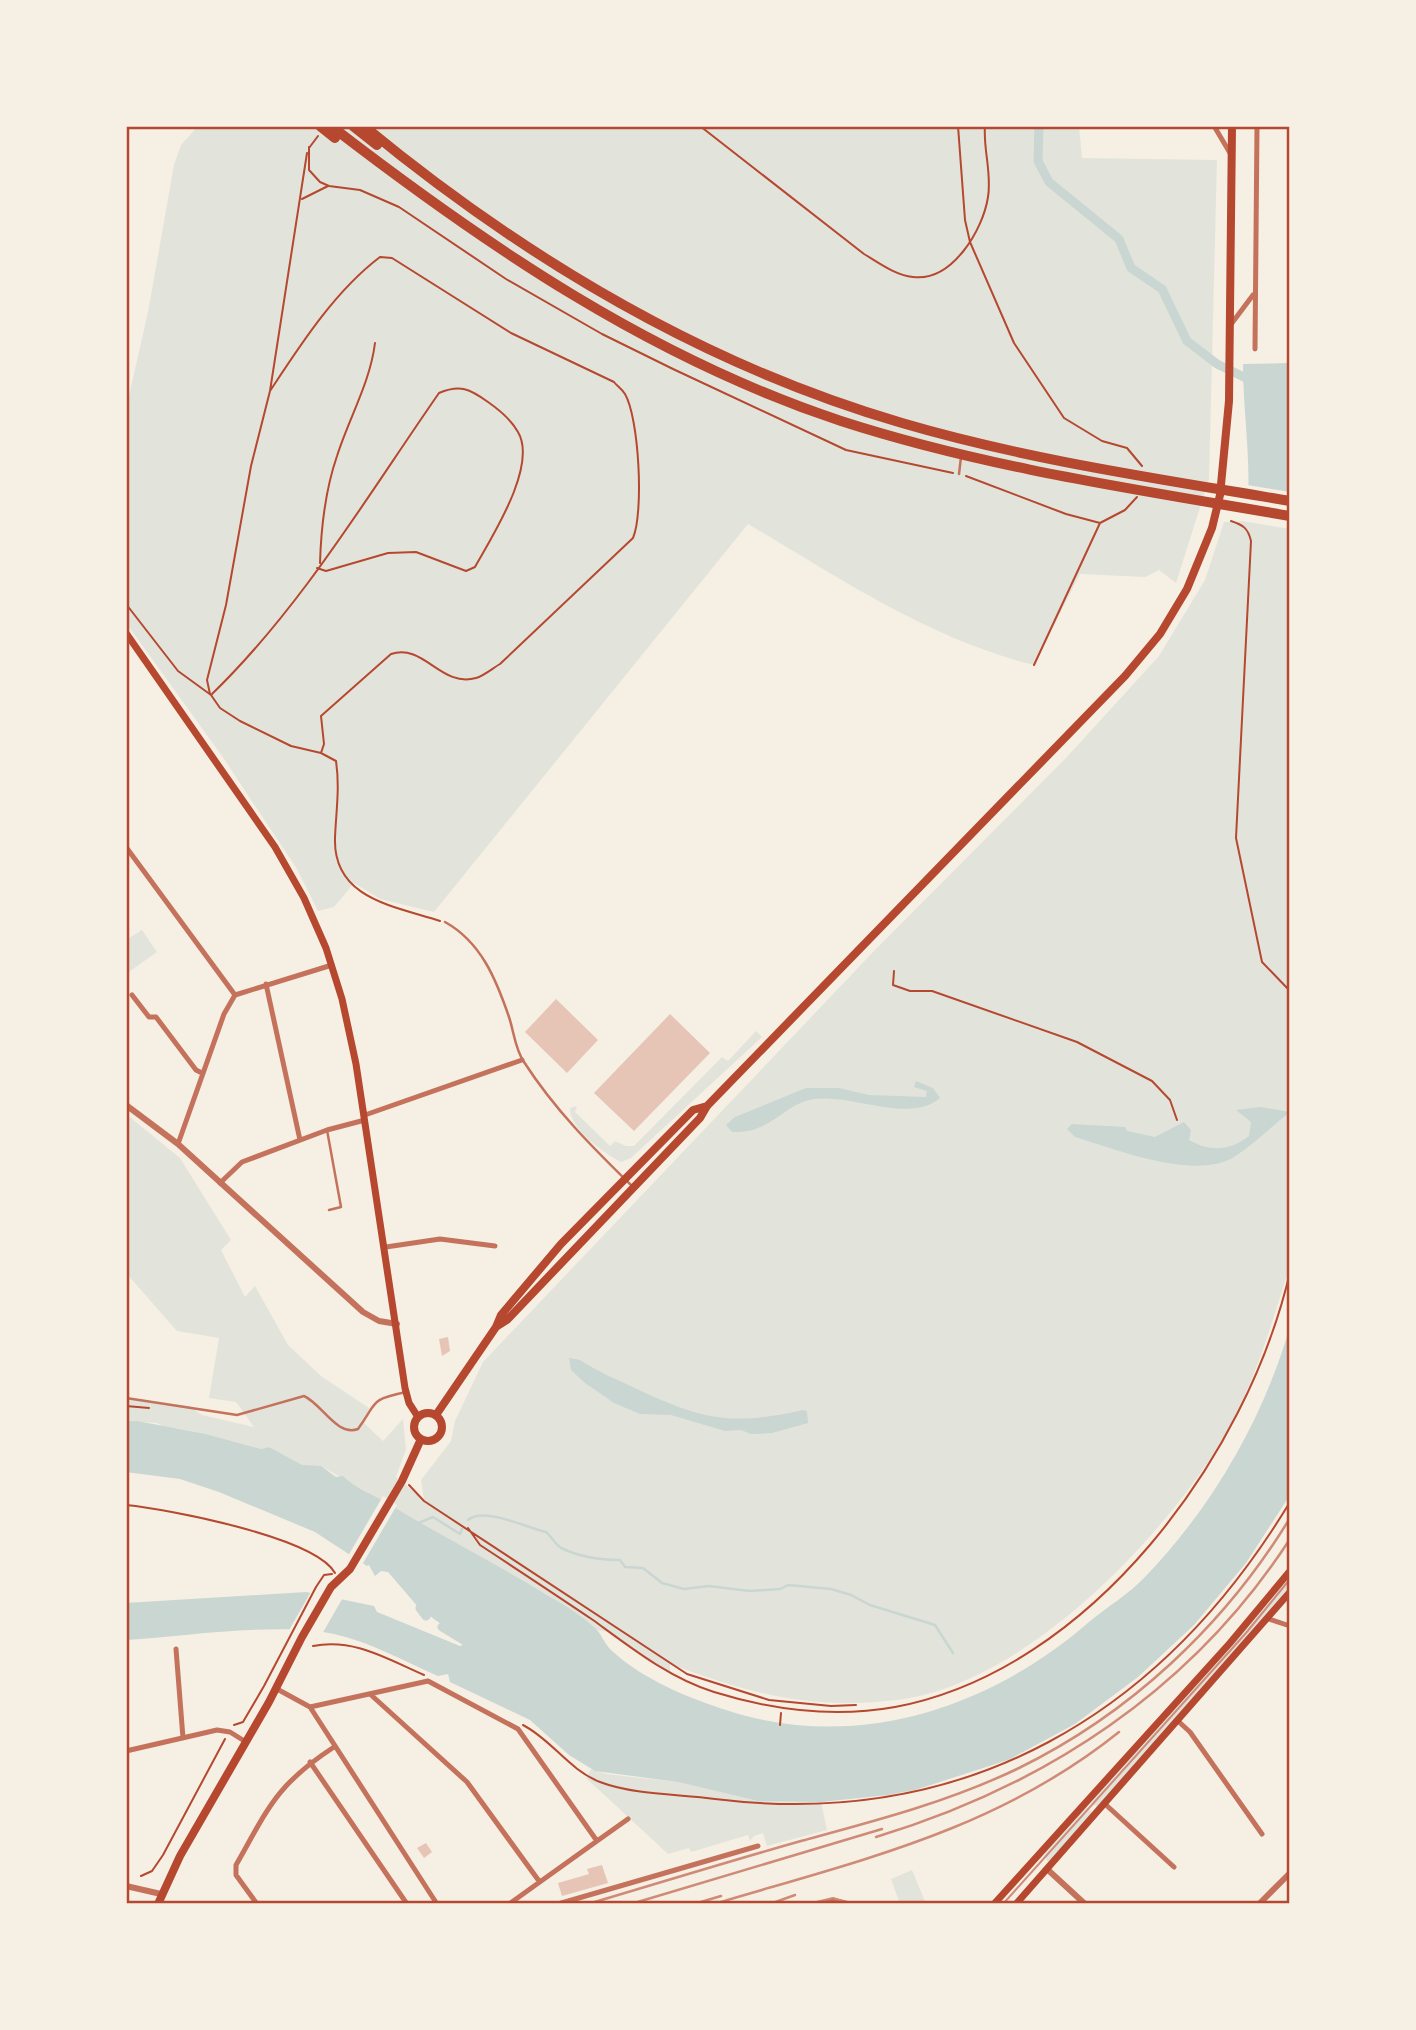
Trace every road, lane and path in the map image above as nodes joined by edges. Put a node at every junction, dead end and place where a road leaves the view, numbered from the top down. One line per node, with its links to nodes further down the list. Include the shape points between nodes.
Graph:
1 (320, 126): 11 (highway)
2 (331, 126): 11 (highway)
3 (353, 126): 17 (highway, via 526,253 574,283)
4 (364, 126): 17 (highway, via 474,210)
5 (700, 126): 16 (path, via 892,271 914,278 933,276 956,261)
6 (958, 126): 16 (path)
7 (985, 126): 16 (path, via 988,198)
8 (1214, 126): 12 (street)
9 (1232, 126): 12 (main road)
10 (1256, 126): 18 (street)
11 (360, 151): 23 (highway, via 495,248 663,346 842,421)
12 (1232, 155): 19 (main road)
13 (329, 186): 14 (path); 15 (path); 15 (path, via 309,170 309,147)
14 (345, 188)
15 (301, 200): 22 (path)
16 (970, 242): 24 (path, via 1014,343 1064,418 1080,430 1134,453)
17 (591, 288): 27 (highway, via 707,349 817,396 945,435)
18 (1254, 294): 19 (street); 21 (street)
19 (1230, 326): 49 (main road, via 1226,456 1212,528 1187,589 1160,634 1125,676)
20 (375, 343): 31 (path, via 372,363 336,458)
21 (1255, 349)
22 (270, 391): 36 (path, via 207,680); 37 (path, via 362,271 380,257 392,258 511,333 614,382 624,392 634,435 639,525 634,538 500,664 477,678 457,680 414,652 391,654 321,716)
23 (961, 454): 25 (lane); 28 (highway)
24 (1144, 469)
25 (959, 474): 30 (path)
26 (1139, 494): 30 (path, via 1125,510)
27 (1290, 501)
28 (1290, 516)
29 (1231, 521): 43 (path, via 1242,525 1251,541 1236,838 1262,962)
30 (1100, 523): 35 (path)
31 (320, 564): 32 (path); 32 (path, via 439,393 453,387 468,388 498,409 519,432 523,447 516,488 475,567 466,571 416,552 387,553 326,571)
32 (317, 568): 36 (path, via 234,673)
33 (126, 604): 36 (path, via 178,671)
34 (126, 633): 40 (main road, via 275,847 304,898)
35 (1034, 665)
36 (211, 695): 37 (path, via 240,722 291,746)
37 (321, 753): 39 (path, via 336,761 335,840 344,878 379,903)
38 (126, 847): 45 (street)
39 (445, 922): 46 (lane, via 472,941 484,960)
40 (332, 965): 42 (street); 50 (main road, via 350,1028)
41 (894, 971): 51 (path, via 893,985 910,991 932,990 1032,1025 1077,1042 1152,1081 1170,1100)
42 (266, 984): 45 (street); 53 (street)
43 (1290, 991)
44 (132, 995): 47 (street)
45 (235, 995): 47 (street)
46 (522, 1060): 50 (street); 55 (lane, via 569,1125)
47 (202, 1073): 54 (street)
48 (126, 1105): 54 (street)
49 (707, 1106): 55 (main road, via 693,1111); 57 (main road)
50 (365, 1117): 52 (street); 60 (main road)
51 (1177, 1120)
52 (327, 1130): 53 (street); 58 (lane, via 341,1207)
53 (300, 1140): 56 (street, via 242,1162)
54 (178, 1144): 56 (street)
55 (625, 1179): 57 (lane); 63 (main road, via 561,1244)
56 (220, 1183): 62 (street, via 363,1312)
57 (633, 1186): 63 (main road)
58 (329, 1210)
59 (495, 1246): 60 (street, via 440,1239)
60 (386, 1247): 62 (main road)
61 (1290, 1272): 72 (path, via 1261,1365 1241,1407 1219,1448 1164,1527 1127,1569 1062,1628 992,1673 921,1700 876,1709 803,1711 709,1690 638,1652 480,1545)
62 (397, 1324): 64 (main road)
63 (496, 1327): 66 (main road)
64 (406, 1392): 65 (lane, via 377,1400 358,1429 350,1431 304,1396 237,1416); 67 (main road)
65 (126, 1398)
66 (436, 1415): 67 (main road); 68 (main road, via 442,1424 440,1434 431,1440)
67 (418, 1417): 68 (main road, via 415,1431)
68 (421, 1439): 80 (main road, via 346,1574 330,1589 302,1637)
69 (407, 1483): 72 (path, via 424,1501)
70 (1290, 1502): 86 (path, via 1231,1587 1139,1683 1053,1740 943,1785 859,1802 788,1805 631,1789 578,1771 528,1728)
71 (126, 1505): 88 (path, via 197,1515 242,1528 310,1555 335,1573 324,1575 316,1587 243,1722 235,1723)
72 (468, 1528): 82 (path, via 687,1674 769,1700)
73 (1290, 1571): 99 (main road)
74 (1290, 1592): 75 (main road)
75 (1269, 1619): 76 (street); 85 (main road)
76 (1290, 1626)
77 (313, 1646): 79 (path, via 335,1642 362,1647)
78 (176, 1649): 89 (street)
79 (428, 1681): 81 (street); 86 (street)
80 (277, 1689): 83 (street); 90 (main road)
81 (370, 1694): 83 (street); 104 (street, via 467,1782)
82 (856, 1704)
83 (310, 1707): 91 (street)
84 (781, 1713): 87 (path)
85 (1178, 1721): 94 (main road); 96 (street, via 1191,1732)
86 (516, 1726): 97 (street)
87 (779, 1726)
88 (230, 1732): 89 (street, via 217,1730); 90 (street); 103 (path, via 163,1855 152,1871)
89 (183, 1738): 92 (street)
90 (246, 1742): 106 (main road)
91 (334, 1747): 93 (street); 111 (street)
92 (126, 1751)
93 (310, 1762): 109 (street, via 276,1794 236,1865 236,1875); 110 (street)
94 (1105, 1804): 100 (street); 101 (main road)
95 (628, 1819): 97 (street)
96 (1262, 1835)
97 (597, 1841): 104 (street)
98 (758, 1846): 114 (street)
99 (1035, 1857): 101 (main road); 117 (main road)
100 (1174, 1867)
101 (1047, 1869): 118 (main road); 119 (street)
102 (1290, 1872): 120 (street)
103 (141, 1876)
104 (539, 1881): 107 (street)
105 (126, 1886): 106 (street)
106 (161, 1894): 108 (main road)
107 (517, 1898): 112 (street); 113 (street)
108 (158, 1904)
109 (257, 1904)
110 (407, 1904)
111 (437, 1904)
112 (509, 1904)
113 (523, 1904)
114 (558, 1904)
115 (817, 1904): 116 (street, via 832,1900)
116 (849, 1904)
117 (995, 1904)
118 (1016, 1904)
119 (1085, 1904)
120 (1259, 1904)

